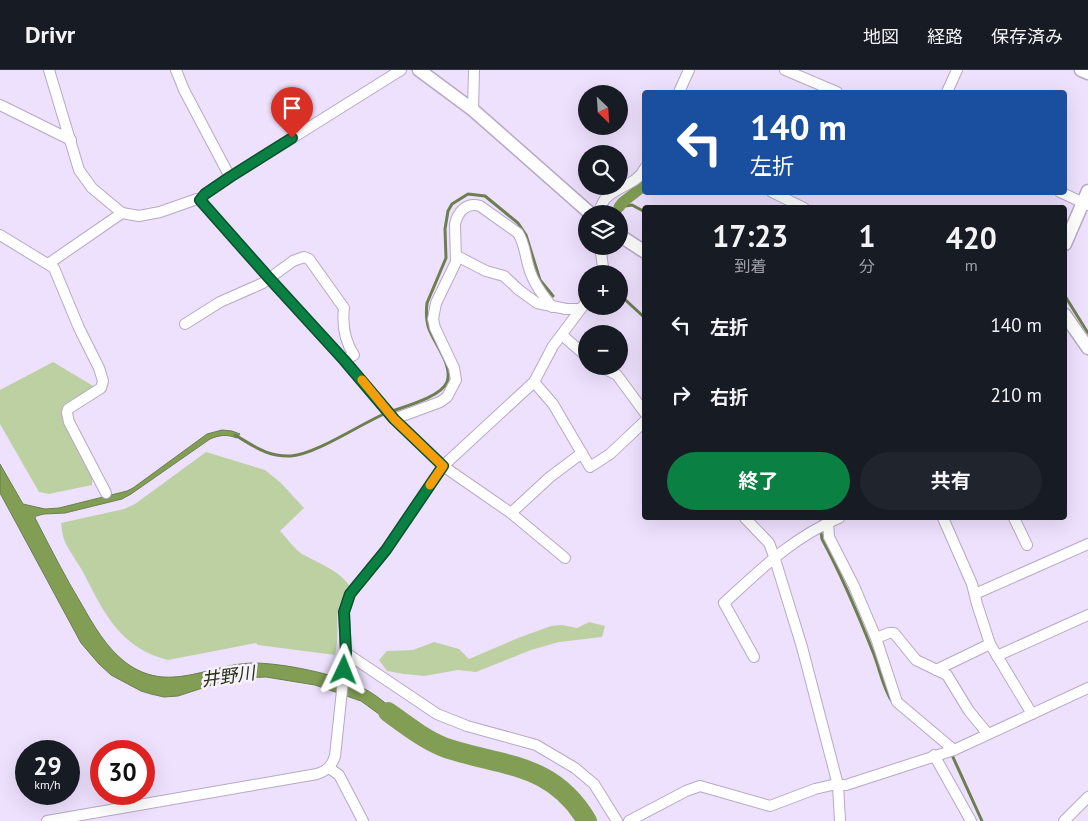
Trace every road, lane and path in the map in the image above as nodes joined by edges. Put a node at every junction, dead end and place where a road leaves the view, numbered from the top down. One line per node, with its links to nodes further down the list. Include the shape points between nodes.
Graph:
1 (49, 70): 16 (street)
2 (176, 70): 18 (street)
3 (401, 70): 18 (street)
4 (420, 70): 15 (street)
5 (474, 70): 15 (street)
6 (689, 70): 11 (street)
7 (785, 70): 12 (street)
8 (956, 70): 13 (street)
9 (1080, 70): 10 (street)
10 (1088, 73)
11 (680, 90)
12 (832, 90)
13 (948, 90)
14 (0, 105): 16 (street)
15 (472, 110): 23 (street)
16 (71, 140): 26 (street, via 85,180)
17 (642, 172): 24 (street)
18 (230, 177): 21 (street)
19 (1067, 194): 22 (street)
20 (778, 195): 25 (street)
21 (200, 200): 26 (street, via 139,216); 33 (street)
22 (1086, 200): 28 (street)
23 (581, 205)
24 (602, 205)
25 (798, 205)
26 (122, 213): 32 (street)
27 (0, 235): 32 (street)
28 (1067, 240)
29 (628, 241): 30 (street)
30 (642, 250)
31 (457, 256): 34 (street, via 504,276 537,303); 34 (street, via 456,218 466,206 480,206 518,233 528,268); 46 (street, via 436,303 433,319 456,380 447,398)
32 (48, 264): 50 (street, via 58,273 103,381 99,390 68,409 67,413)
33 (269, 278): 37 (street); 42 (street); 42 (street, via 293,261 304,257 309,259 344,308 345,336 354,355)
34 (552, 306): 35 (street, via 566,309)
35 (578, 306)
36 (578, 312): 39 (street)
37 (185, 324)
38 (1070, 332): 40 (street)
39 (562, 335): 41 (street); 44 (street)
40 (1088, 348)
41 (578, 349)
42 (344, 360): 46 (street)
43 (617, 375): 45 (street)
44 (534, 382): 48 (street, via 553,404); 49 (street)
45 (642, 409)
46 (394, 418): 49 (street)
47 (642, 424): 48 (street, via 610,454 590,467)
48 (582, 452): 51 (street, via 550,476)
49 (443, 466): 51 (street); 65 (street, via 386,550 350,594 344,612)
50 (102, 494)
51 (511, 514): 60 (street)
52 (747, 520): 59 (street, via 769,543)
53 (834, 520): 56 (street)
54 (944, 520): 61 (street)
55 (1015, 520): 58 (street)
56 (828, 522): 59 (street); 63 (street, via 831,542)
57 (1088, 544): 61 (street)
58 (1027, 545)
59 (774, 556): 67 (street, via 724,603); 75 (street)
60 (565, 558)
61 (975, 594): 64 (street)
62 (1088, 615): 66 (street)
63 (876, 638): 68 (street, via 894,633 916,660); 72 (street, via 898,702)
64 (990, 644): 66 (street); 68 (street)
65 (346, 653): 74 (street, via 335,756); 79 (street, via 437,714 466,726 536,745 575,768 594,784)
66 (997, 656): 70 (street)
67 (754, 657)
68 (936, 670): 71 (street, via 947,675)
69 (1088, 688): 70 (street)
70 (1032, 714): 71 (street)
71 (988, 734): 72 (street)
72 (954, 750): 73 (street)
73 (934, 755): 75 (street); 82 (street)
74 (329, 768): 77 (street, via 317,774); 78 (street, via 339,775)
75 (838, 785): 80 (street, via 815,789 770,806 700,786); 81 (street)
76 (1088, 797): 83 (street)
77 (47, 821)
78 (363, 821)
79 (617, 821)
80 (629, 821)
81 (840, 821)
82 (970, 821)
83 (1064, 821)

